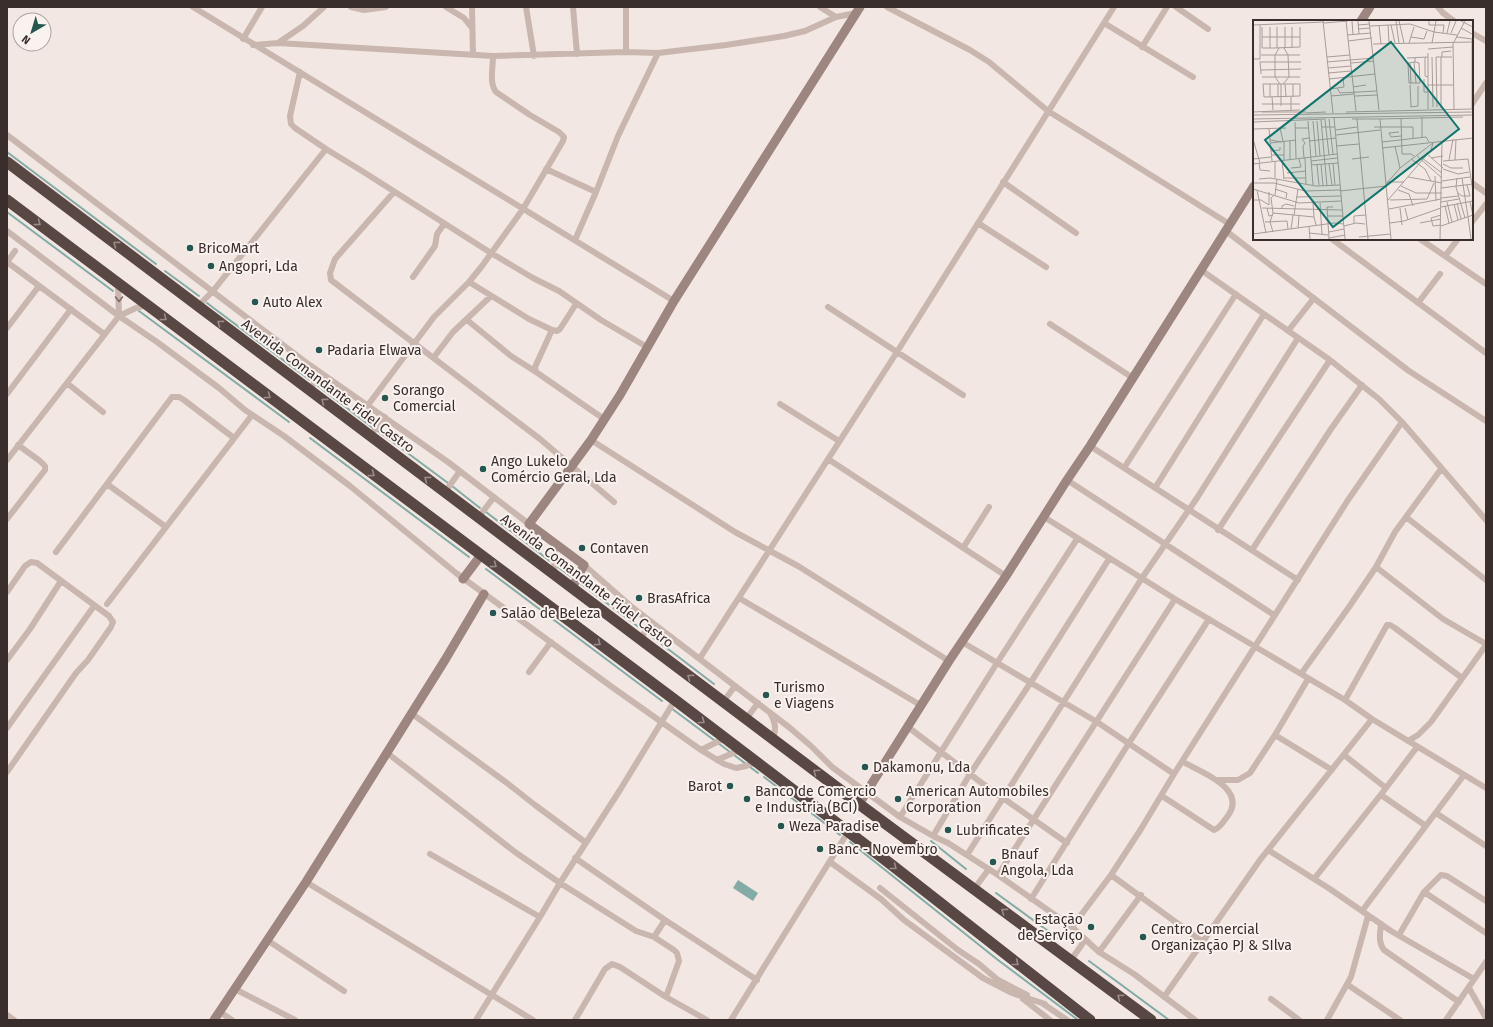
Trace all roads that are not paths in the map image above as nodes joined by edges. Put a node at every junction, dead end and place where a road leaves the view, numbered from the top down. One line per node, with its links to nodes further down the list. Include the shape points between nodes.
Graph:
1 (194, 7): 26 (street)
2 (262, 7): 26 (street)
3 (324, 7): 28 (street, via 303,26)
4 (350, 7): 5 (street, via 364,10)
5 (385, 7)
6 (446, 7): 23 (street, via 464,18)
7 (472, 7): 23 (street)
8 (526, 7): 36 (street)
9 (573, 7): 33 (street)
10 (626, 7): 31 (street)
11 (820, 7): 19 (street)
12 (887, 7): 41 (street, via 989,62)
13 (1114, 7): 22 (street)
14 (1167, 7): 30 (street)
15 (1176, 7): 24 (street)
16 (1370, 7): 20 (street)
17 (1438, 7): 21 (street)
18 (858, 10): 19 (street); 81 (street)
19 (836, 17): 32 (street, via 805,31 784,36)
20 (1362, 20)
21 (1452, 20)
22 (1104, 24): 30 (street); 41 (street)
23 (473, 29): 34 (street)
24 (1208, 29)
25 (1473, 33): 27 (street)
26 (243, 39): 29 (street)
27 (1486, 41)
28 (278, 43): 29 (street); 34 (street)
29 (253, 45): 37 (street)
30 (1142, 47): 38 (street)
31 (626, 52): 32 (street); 33 (street)
32 (658, 53): 50 (street, via 618,136)
33 (577, 54): 36 (street)
34 (473, 55): 35 (street)
35 (493, 56): 36 (street); 45 (street, via 492,81 496,92 564,137)
36 (534, 56)
37 (300, 72): 43 (street, via 289,120 295,128); 54 (street)
38 (1193, 77)
39 (1486, 83): 40 (street)
40 (1473, 102)
41 (1048, 111): 46 (street); 58 (street)
42 (7, 135): 77 (street)
43 (326, 149): 49 (street); 77 (street)
44 (7, 162): 85 (highway, Avenida Comandante Fidel Castro, one-way to 44)
45 (546, 169): 50 (street); 54 (street)
46 (1003, 182): 56 (street); 60 (street)
47 (1473, 184): 51 (street)
48 (1253, 188): 58 (street)
49 (394, 192): 57 (street); 97 (street, via 335,259 330,277)
50 (596, 192): 61 (street)
51 (1486, 193)
52 (7, 200): 74 (highway, one-way to 74)
53 (1486, 204): 55 (street)
54 (523, 209): 61 (street); 66 (street)
55 (1473, 221)
56 (978, 223): 69 (street); 99 (street)
57 (444, 224): 66 (street); 72 (street, via 437,234 435,246)
58 (1228, 228): 70 (street); 80 (street)
59 (7, 231): 89 (street)
60 (1076, 233)
61 (575, 240): 81 (street)
62 (1333, 240): 82 (street)
63 (1421, 240): 67 (street)
64 (1457, 240): 67 (street)
65 (15, 251): 68 (street)
66 (491, 253): 73 (street); 83 (street, via 559,291)
67 (1445, 256): 75 (street)
68 (7, 262): 76 (street)
69 (1046, 267)
70 (1202, 270): 78 (street); 105 (street)
71 (1440, 274): 82 (street)
72 (413, 277)
73 (469, 282): 79 (street); 97 (street, via 434,316)
74 (118, 283): 84 (highway); 89 (street, one-way to 89)
75 (1486, 284)
76 (39, 286): 87 (street); 92 (street)
77 (213, 291): 85 (street); 104 (street)
78 (1236, 294): 88 (street); 128 (street)
79 (491, 296): 90 (street); 93 (street)
80 (1314, 298): 94 (street); 117 (street, via 1418,377)
81 (674, 301): 98 (street)
82 (1418, 303): 100 (street)
83 (576, 304): 93 (street, via 560,329); 98 (street)
84 (148, 305): 89 (street); 154 (highway, one-way to 154)
85 (198, 306): 108 (highway, Avenida Comandante Fidel Castro, one-way to 85)
86 (828, 307): 99 (street)
87 (71, 309): 95 (street); 109 (street)
88 (1264, 314): 94 (street); 133 (street)
89 (118, 316): 95 (street); 114 (street, via 157,342)
90 (466, 320): 101 (street); 103 (street, via 511,356)
91 (1050, 324): 105 (street)
92 (7, 328)
93 (552, 330): 103 (street, via 535,367)
94 (1288, 331): 96 (street)
95 (104, 334): 106 (street)
96 (1298, 338): 102 (street); 138 (street)
97 (415, 343): 101 (street); 112 (street)
98 (647, 347): 116 (street)
99 (897, 352): 110 (street); 122 (street)
100 (1486, 353)
101 (434, 357): 127 (street)
102 (1330, 360): 107 (street); 146 (street)
103 (536, 372): 116 (street)
104 (321, 374): 108 (street); 112 (street)
105 (1132, 378): 124 (street)
106 (67, 383): 113 (street); 123 (street)
107 (1362, 385): 118 (street); 151 (street)
108 (309, 390): 119 (highway, Avenida Comandante Fidel Castro, one-way to 108)
109 (7, 394)
110 (963, 395)
111 (780, 404): 122 (street)
112 (368, 405): 115 (street)
113 (103, 412)
114 (252, 415): 120 (street); 161 (street, via 310,455)
115 (384, 417): 119 (street); 130 (street)
116 (604, 419): 121 (street)
117 (1486, 421)
118 (1402, 422): 129 (street); 162 (street, via 1348,500)
119 (370, 436): 134 (highway, Avenida Comandante Fidel Castro, one-way to 119)
120 (234, 438): 132 (street, via 184,400 172,397); 145 (street)
121 (591, 440): 127 (street); 152 (street)
122 (838, 441): 125 (street)
123 (18, 445): 126 (street); 142 (street, via 45,466)
124 (1090, 446): 128 (street); 131 (street)
125 (828, 459): 150 (street); 152 (street)
126 (7, 460)
127 (571, 466): 136 (street); 144 (street)
128 (1124, 468): 133 (street)
129 (1441, 469): 140 (street); 143 (street)
130 (460, 471): 134 (street); 135 (street)
131 (1067, 480): 139 (street); 149 (street)
132 (107, 484): 145 (street); 153 (street)
133 (1155, 488): 138 (street)
134 (445, 492): 141 (highway, Avenida Comandante Fidel Castro)
135 (494, 497): 141 (street); 144 (street)
136 (614, 502)
137 (989, 507): 150 (street)
138 (1189, 510): 146 (street); 149 (street)
139 (1044, 517): 147 (street); 159 (street)
140 (1406, 517): 157 (street); 163 (street)
141 (478, 518): 158 (highway, Avenida Comandante Fidel Castro)
142 (7, 519)
143 (1486, 520)
144 (529, 524): 148 (street)
145 (166, 527): 170 (street)
146 (1218, 530): 151 (street)
147 (1077, 539): 155 (street); 183 (street)
148 (555, 543): 156 (street); 158 (street)
149 (1165, 545): 160 (street); 172 (street)
150 (963, 548): 159 (street)
151 (1252, 550): 162 (street)
152 (769, 551): 168 (street); 182 (street, via 798,566)
153 (56, 552)
154 (481, 555): 161 (street); 190 (highway, one-way to 190)
155 (1109, 559): 160 (street); 188 (street)
156 (584, 565): 165 (street); 174 (street)
157 (1376, 567): 178 (street, via 1443,619); 185 (street)
158 (554, 575): 165 (highway, Avenida Comandante Fidel Castro)
159 (1006, 576): 177 (street)
160 (1142, 578): 169 (street); 194 (street)
161 (463, 579): 167 (street)
162 (1298, 580): 172 (street)
163 (1486, 580)
164 (61, 581): 166 (street, via 36,563 30,562); 171 (street); 181 (street)
165 (572, 588): 175 (highway, Avenida Comandante Fidel Castro)
166 (7, 592)
167 (484, 594): 176 (street); 197 (street)
168 (739, 598): 180 (street); 195 (street)
169 (1175, 599): 173 (street); 201 (street)
170 (107, 604)
171 (94, 606): 203 (street); 219 (street, via 109,616 113,622 111,627)
172 (1274, 615): 179 (street)
173 (1209, 619): 179 (street); 208 (street)
174 (652, 622): 175 (street); 180 (street)
175 (640, 639): 192 (highway, Avenida Comandante Fidel Castro, one-way to 175)
176 (551, 642): 184 (street); 200 (street)
177 (962, 642): 182 (street); 183 (street)
178 (1486, 644): 186 (street)
179 (1254, 647): 185 (street); 217 (street)
180 (700, 658): 189 (street)
181 (7, 660)
182 (949, 661): 195 (street)
183 (997, 662): 188 (street); 213 (street)
184 (529, 672)
185 (1301, 674): 187 (street)
186 (1462, 678): 191 (street, via 1395,628 1387,625); 207 (street, via 1425,728)
187 (1308, 679): 191 (street); 204 (street)
188 (1032, 682): 194 (street); 220 (street)
189 (735, 686): 192 (street); 193 (street)
190 (675, 700): 200 (street); 205 (highway, one-way to 205)
191 (1345, 700): 199 (street)
192 (724, 702): 198 (highway, Avenida Comandante Fidel Castro)
193 (758, 703): 196 (street); 198 (street)
194 (1064, 703): 201 (street); 229 (street)
195 (922, 706): 202 (street)
196 (768, 711): 206 (street, via 775,723); 226 (street, via 812,746 832,767)
197 (411, 713): 212 (street); 237 (street)
198 (746, 719): 206 (highway, Avenida Comandante Fidel Castro)
199 (1372, 719): 207 (street); 214 (street)
200 (661, 721): 210 (street); 237 (street)
201 (1097, 722): 208 (street); 233 (street)
202 (908, 727): 213 (street); 226 (street)
203 (7, 728)
204 (1275, 735): 218 (street); 223 (street, via 1250,773 1238,780)
205 (725, 738): 210 (street); 211 (highway)
206 (773, 739): 230 (highway, Avenida Comandante Fidel Castro, one-way to 206)
207 (1408, 741): 209 (street)
208 (1129, 743): 221 (street); 238 (street)
209 (1417, 747): 222 (street); 224 (street)
210 (701, 750): 215 (street)
211 (740, 750): 215 (street); 216 (highway)
212 (386, 752): 249 (street); 250 (street, via 486,831)
213 (942, 752): 220 (street); 232 (street)
214 (1344, 755): 218 (street); 224 (street)
215 (717, 760): 216 (street, via 736,768)
216 (756, 762): 235 (highway)
217 (1182, 762): 221 (street); 223 (street)
218 (1332, 770): 240 (street)
219 (7, 772)
220 (970, 774): 229 (street); 236 (street)
221 (1174, 774): 228 (street)
222 (1464, 775): 225 (street); 231 (street)
223 (1217, 780): 228 (street, via 1227,790 1234,806 1216,830)
224 (1386, 788): 227 (street)
225 (1486, 788)
226 (867, 793): 230 (street); 232 (street)
227 (1381, 795): 234 (street); 248 (street)
228 (1162, 796): 247 (street)
229 (1003, 798): 233 (street); 242 (street)
230 (859, 804): 252 (highway, Avenida Comandante Fidel Castro)
231 (1436, 813): 234 (street); 239 (street)
232 (900, 817): 236 (street)
233 (1034, 819): 238 (street); 246 (street)
234 (1426, 826): 257 (street)
235 (848, 832): 244 (street); 299 (highway, one-way to 299)
236 (933, 836): 242 (street)
237 (585, 842): 243 (street)
238 (1067, 843): 255 (street)
239 (1486, 846)
240 (1268, 850): 248 (street); 268 (street)
241 (430, 854): 259 (street)
242 (967, 855): 245 (street)
243 (575, 858): 250 (street); 260 (street)
244 (830, 862): 272 (street); 278 (street, via 956,959 996,986)
245 (989, 869): 246 (street); 252 (street)
246 (998, 875): 255 (street)
247 (1111, 875): 254 (street); 262 (street)
248 (1314, 879): 257 (street)
249 (306, 882): 266 (street); 279 (street)
250 (560, 883): 259 (street); 265 (street, via 636,931)
251 (880, 888): 284 (street, via 998,980)
252 (974, 889): 270 (highway, Avenida Comandante Fidel Castro, one-way to 252)
253 (1424, 892): 256 (street, via 1444,874); 263 (street); 264 (street)
254 (1141, 895): 268 (street); 269 (street)
255 (1031, 899): 262 (street)
256 (1486, 901)
257 (1362, 911): 258 (street)
258 (1368, 916): 261 (street); 274 (street)
259 (540, 917): 279 (street)
260 (665, 920): 265 (street); 272 (street)
261 (1381, 924): 264 (street); 283 (street, via 1380,945 1384,950)
262 (1072, 927): 267 (street)
263 (1486, 933)
264 (1399, 935): 273 (street)
265 (654, 937): 280 (street, via 674,950 678,957 678,968)
266 (267, 940): 275 (street); 277 (street)
267 (1085, 940): 269 (street); 270 (street)
268 (1203, 942): 281 (street)
269 (1100, 952): 281 (street)
270 (1071, 960): 300 (highway, Avenida Comandante Fidel Castro, one-way to 270)
271 (1486, 962): 273 (street)
272 (757, 980): 296 (street)
273 (1474, 980): 276 (street)
274 (1348, 985): 303 (street); 304 (street)
275 (235, 988): 285 (street); 291 (street)
276 (1469, 988): 283 (street); 287 (street)
277 (344, 991)
278 (1018, 995): 284 (street); 297 (street)
279 (491, 996): 292 (street); 293 (street)
280 (666, 997): 294 (street, via 612,964 605,969); 295 (street)
281 (1164, 997): 301 (street)
282 (1271, 999): 302 (street)
283 (1459, 1002): 305 (street)
284 (1045, 1004): 298 (street)
285 (220, 1012): 289 (street); 290 (street)
286 (7, 1014): 288 (street)
287 (1486, 1018)
288 (14, 1020)
289 (214, 1020)
290 (232, 1020)
291 (295, 1020)
292 (476, 1020)
293 (533, 1020)
294 (575, 1020)
295 (707, 1020)
296 (732, 1020)
297 (1050, 1020)
298 (1067, 1020)
299 (1090, 1020)
300 (1151, 1020)
301 (1195, 1020)
302 (1299, 1020)
303 (1327, 1020)
304 (1400, 1020)
305 (1446, 1020)

